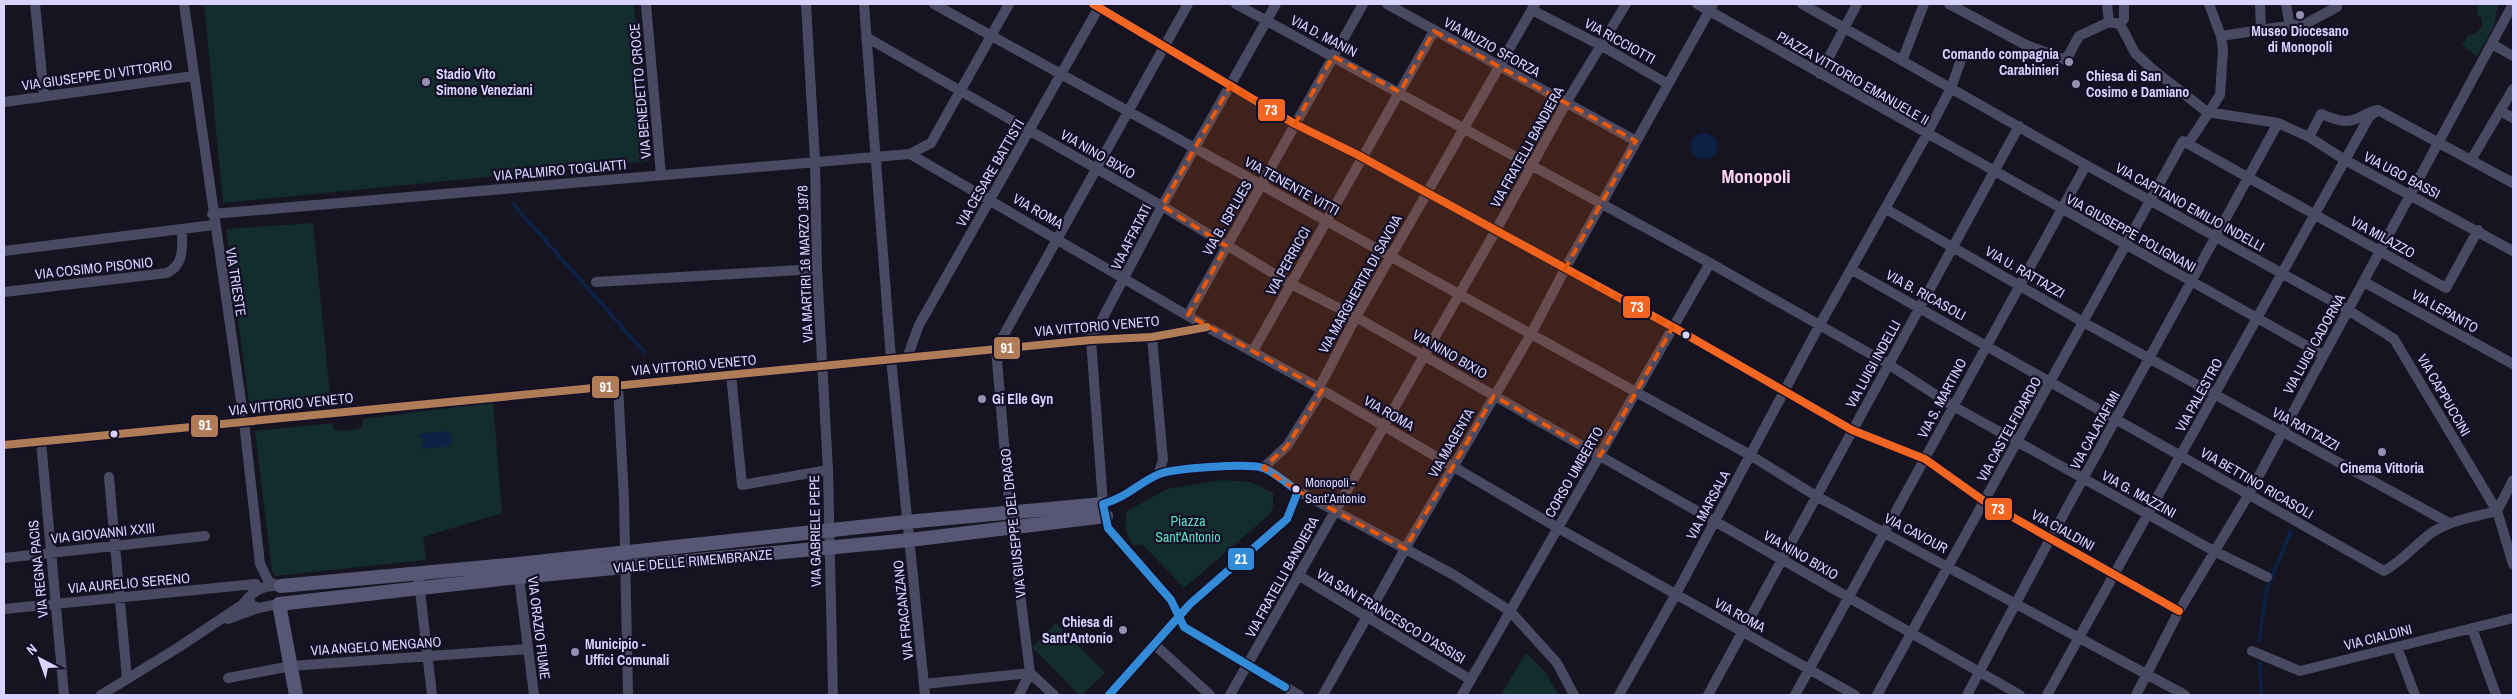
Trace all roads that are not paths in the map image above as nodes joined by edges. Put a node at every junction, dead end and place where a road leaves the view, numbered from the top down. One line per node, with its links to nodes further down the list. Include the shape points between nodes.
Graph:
1 (35, 4): 55 (street)
2 (184, 4): 48 (street, VIA TRIESTE)
3 (646, 4): 84 (street, VIA BENEDETTO CROCE)
4 (806, 4): 79 (street, VIA MARTIRI 16 MARZO 1978)
5 (864, 4): 37 (street, VIA FRACANZANO)
6 (934, 4): 35 (street, VIA TENENTE VITTI)
7 (1009, 4): 35 (street)
8 (1188, 4): 40 (street)
9 (1236, 4): 29 (street, VIA D. MANIN)
10 (1276, 4): 29 (street, VIA AFFATATI)
11 (1362, 4): 41 (street, VIA B. ISPLUES)
12 (1387, 4): 34 (street, VIA MUZIO SFORZA)
13 (1626, 4): 39 (street, VIA FRATELLI BANDIERA)
14 (1697, 4): 28 (street, PIAZZA VITTORIO EMANUELE II)
15 (1802, 4): 32 (street, VIA CAPITANO EMILIO INDELLI)
16 (1857, 4): 32 (street)
17 (1924, 4): 44 (street)
18 (1949, 4): 30 (street, via 2024,44 2066,60 2079,36)
19 (2107, 4): 30 (street)
20 (2124, 4): 30 (street, via 2124,19)
21 (2209, 4): 36 (street, VIA CASTELFIDARDO)
22 (2260, 4): 33 (street)
23 (2286, 4): 31 (street)
24 (2336, 4): 31 (street, via 2337,7 2307,23)
25 (2513, 4): 38 (street, VIA LUIGI CADORNA)
26 (1097, 5): 40 (street, VIA CIALDINI); 46 (street, VIA CESARE BATTISTI)
27 (1534, 7): 39 (street, VIA RICCIOTTI); 45 (street, VIA MARGHERITA DI SAVOIA)
28 (1711, 7): 47 (street, PIAZZA VITTORIO EMANUELE II); 49 (street)
29 (1267, 21): 41 (street, VIA D. MANIN); 50 (street, VIA AFFATATI)
30 (2114, 23): 61 (street, via 2150,68)
31 (2290, 27): 33 (street)
32 (1844, 28): 44 (street, VIA CAPITANO EMILIO INDELLI); 47 (street)
33 (2261, 30): 36 (street)
34 (1434, 31): 45 (street, VIA MUZIO SFORZA); 54 (street, VIA PERRICCI)
35 (992, 35): 46 (street, VIA TENENTE VITTI); 53 (street)
36 (2221, 36): 61 (street, VIA CASTELFIDARDO, via 2220,95)
37 (866, 37): 53 (street, VIA NINO BIXIO); 75 (street, VIA FRACANZANO)
38 (2492, 44): 42 (street); 72 (street, VIA LUIGI CADORNA)
39 (1602, 46): 49 (street, VIA RICCIOTTI); 57 (street, VIA FRATELLI BANDIERA)
40 (1163, 47): 50 (street, VIA CIALDINI); 59 (street)
41 (1333, 56): 54 (street, VIA D. MANIN); 64 (street, VIA B. ISPLUES)
42 (2513, 56)
43 (1962, 57): 51 (street)
44 (1902, 61): 51 (street, VIA CAPITANO EMILIO INDELLI)
45 (1499, 66): 57 (street, VIA MUZIO SFORZA); 66 (street, VIA MARGHERITA DI SAVOIA)
46 (1063, 73): 59 (street, VIA TENENTE VITTI); 67 (street, VIA CESARE BATTISTI)
47 (1820, 74): 68 (street, PIAZZA VITTORIO EMANUELE II)
48 (193, 76): 55 (street, VIA GIUSEPPE DI VITTORIO); 96 (street, VIA TRIESTE)
49 (1668, 84): 70 (street)
50 (1230, 86): 64 (street, VIA CIALDINI); 73 (street, VIA AFFATATI)
51 (1951, 88): 65 (street, VIA CAPITANO EMILIO INDELLI); 68 (street)
52 (2513, 89): 60 (street)
53 (961, 91): 67 (street, VIA NINO BIXIO); 74 (street, via 931,143)
54 (1400, 92): 66 (street, VIA D. MANIN); 76 (street, VIA PERRICCI)
55 (44, 96): 56 (street, VIA GIUSEPPE DI VITTORIO)
56 (4, 102)
57 (1566, 103): 70 (street, VIA MUZIO SFORZA); 81 (street, VIA FRATELLI BANDIERA)
58 (2378, 110): 69 (street, via 2371,110 2354,120 2341,121 2321,114); 72 (street); 77 (street, VIA PALESTRO, via 2369,117)
59 (1130, 111): 73 (street, VIA TENENTE VITTI); 82 (street)
60 (2500, 111): 62 (street); 78 (street)
61 (2207, 112): 63 (street, VIA UGO BASSI); 71 (street, VIA CASTELFIDARDO)
62 (2513, 118)
63 (2278, 123): 69 (street, VIA UGO BASSI); 85 (street, VIA CALATAFIMI)
64 (1295, 124): 76 (street, VIA CIALDINI); 87 (street, VIA B. ISPLUES)
65 (2019, 126): 80 (street, VIA CAPITANO EMILIO INDELLI); 83 (street, VIA LUIGI INDELLI)
66 (1464, 128): 81 (street, VIA D. MANIN); 88 (street, VIA MARGHERITA DI SAVOIA)
67 (1030, 131): 82 (street, VIA NINO BIXIO); 90 (street, VIA CESARE BATTISTI)
68 (1927, 134): 83 (street, VIA GIUSEPPE POLIGNANI); 94 (street, PIAZZA VITTORIO EMANUELE II)
69 (2309, 137): 77 (street, VIA UGO BASSI)
70 (1636, 142): 92 (street)
71 (2185, 142): 85 (street, VIA MILAZZO); 91 (street, VIA CASTELFIDARDO)
72 (2438, 142): 78 (street); 89 (street, VIA LUIGI CADORNA)
73 (1194, 148): 87 (street, VIA TENENTE VITTI); 93 (street, VIA AFFATATI)
74 (910, 154): 75 (street, VIA PALMIRO TOGLIATTI); 90 (street, VIA ROMA)
75 (876, 156): 79 (street, VIA PALMIRO TOGLIATTI); 144 (street, VIA FRACANZANO)
76 (1363, 159): 88 (street, VIA CIALDINI); 98 (street, VIA PERRICCI)
77 (2344, 160): 89 (street, VIA UGO BASSI); 97 (street, VIA PALESTRO)
78 (2471, 160): 86 (street)
79 (816, 161): 84 (street, VIA PALMIRO TOGLIATTI); 113 (street, VIA MARTIRI 16 MARZO 1978)
80 (2086, 166): 91 (street, VIA CAPITANO EMILIO INDELLI); 95 (street, VIA S. MARTINO)
81 (1531, 167): 92 (street, VIA D. MANIN); 102 (street, VIA FRATELLI BANDIERA)
82 (1096, 168): 93 (street, VIA NINO BIXIO); 103 (street)
83 (1994, 171): 95 (street, VIA GIUSEPPE POLIGNANI); 107 (street, VIA LUIGI INDELLI)
84 (661, 175): 96 (street, VIA PALMIRO TOGLIATTI)
85 (2248, 179): 97 (street, VIA MILAZZO); 104 (street, VIA CALATAFIMI)
86 (2513, 183)
87 (1262, 185): 98 (street, VIA TENENTE VITTI); 106 (street, VIA B. ISPLUES)
88 (1427, 194): 102 (street, VIA CIALDINI); 111 (street, VIA MARGHERITA DI SAVOIA)
89 (2410, 194): 101 (street, VIA UGO BASSI); 109 (street, VIA LUIGI CADORNA)
90 (990, 200): 103 (street, VIA ROMA); 142 (street, VIA CESARE BATTISTI, via 919,325)
91 (2150, 201): 104 (street, VIA CAPITANO EMILIO INDELLI); 105 (street, VIA CASTELFIDARDO)
92 (1601, 204): 112 (street); 114 (street, VIA MAGENTA)
93 (1162, 206): 106 (street, VIA NINO BIXIO); 117 (street, VIA AFFATATI)
94 (1886, 209): 107 (street, VIA U. RATTAZZI); 115 (street, PIAZZA VITTORIO EMANUELE II)
95 (2060, 210): 105 (street, VIA GIUSEPPE POLIGNANI); 122 (street, VIA S. MARTINO)
96 (212, 214): 99 (street, VIA TRIESTE)
97 (2313, 215): 109 (street, VIA MILAZZO); 116 (street, VIA PALESTRO)
98 (1326, 221): 111 (street, VIA TENENTE VITTI); 121 (street, VIA PERRICCI)
99 (214, 225): 100 (street, VIA COSIMO PISONIO); 158 (street, VIA TRIESTE)
100 (182, 229): 108 (street, VIA COSIMO PISONIO); 123 (street, VIA COSIMO PISONIO, via 181,259 168,273)
101 (2478, 230): 109 (street, VIA MILAZZO, via 2446,288); 110 (street, VIA UGO BASSI)
102 (1495, 232): 114 (street, VIA CIALDINI); 124 (street, VIA FRATELLI BANDIERA)
103 (1058, 238): 117 (street, VIA ROMA); 138 (street)
104 (2216, 238): 116 (street, VIA CAPITANO EMILIO INDELLI); 119 (street, VIA CALATAFIMI)
105 (2126, 245): 119 (street, VIA GIUSEPPE POLIGNANI); 130 (street, VIA CASTELFIDARDO)
106 (1226, 246): 121 (street, VIA NINO BIXIO); 127 (street, VIA B. ISPLUES)
107 (1953, 246): 122 (street, VIA U. RATTAZZI); 125 (street, VIA LUIGI INDELLI)
108 (4, 251)
109 (2381, 251): 120 (street, VIA LUIGI CADORNA)
110 (2513, 251)
111 (1391, 258): 124 (street, VIA TENENTE VITTI); 128 (street, VIA MARGHERITA DI SAVOIA)
112 (1710, 263): 131 (street); 133 (street, CORSO UMBERTO)
113 (817, 269): 118 (street); 147 (street, VIA MARTIRI 16 MARZO 1978)
114 (1564, 269): 133 (street, VIA CIALDINI); 134 (street, VIA MAGENTA)
115 (1852, 270): 125 (street, VIA B. RICASOLI); 131 (street, PIAZZA VITTORIO EMANUELE II)
116 (2282, 273): 126 (street, VIA CAPITANO EMILIO INDELLI); 129 (street, VIA PALESTRO)
117 (1126, 278): 127 (street, VIA ROMA); 136 (street, VIA AFFATATI)
118 (596, 282)
119 (2192, 282): 129 (street, VIA GIUSEPPE POLIGNANI); 143 (street, VIA CALATAFIMI)
120 (2364, 282): 126 (street, VIA LUIGI CADORNA); 146 (street, VIA LEPANTO)
121 (1291, 284): 128 (street, VIA NINO BIXIO); 139 (street, VIA PERRICCI)
122 (2019, 285): 130 (street, VIA U. RATTAZZI); 137 (street, VIA S. MARTINO)
123 (4, 292)
124 (1459, 294): 134 (street, VIA TENENTE VITTI); 141 (street, VIA FRATELLI BANDIERA)
125 (1919, 307): 137 (street, VIA B. RICASOLI); 145 (street, VIA LUIGI INDELLI)
126 (2348, 310): 140 (street, VIA LUIGI CADORNA); 182 (street, VIA CAPPUCCINI, via 2394,339)
127 (1188, 315): 132 (street, VIA ROMA)
128 (1356, 316): 141 (street, VIA NINO BIXIO); 151 (street, VIA MARGHERITA DI SAVOIA)
129 (2257, 318): 140 (street, VIA GIUSEPPE POLIGNANI); 154 (street, VIA PALESTRO)
130 (2083, 322): 143 (street, VIA U. RATTAZZI); 149 (street, VIA CASTELFIDARDO)
131 (1819, 326): 145 (street, VIA G. MAZZINI); 152 (street, VIA MARSALA)
132 (1207, 327): 135 (street, VIA VITTORIO VENETO); 139 (street, VIA ROMA)
133 (1673, 327): 152 (street, VIA CIALDINI); 153 (street, CORSO UMBERTO)
134 (1531, 334): 153 (street, VIA TENENTE VITTI); 155 (street, VIA MAGENTA)
135 (1152, 337): 136 (street, VIA VITTORIO VENETO); 172 (street, via 1163,460)
136 (1091, 340): 138 (street, VIA VITTORIO VENETO); 180 (street)
137 (1986, 345): 149 (street, VIA BETTINO RICASOLI); 156 (street, VIA S. MARTINO)
138 (996, 349): 142 (street, VIA VITTORIO VENETO); 184 (street, VIA GIUSEPPE DEL DRAGO)
139 (1253, 351): 151 (street, VIA ROMA)
140 (2323, 355): 161 (street, VIA LUIGI CADORNA)
141 (1424, 356): 155 (street, VIA NINO BIXIO); 159 (street, VIA FRATELLI BANDIERA)
142 (907, 358): 144 (street, VIA VITTORIO VENETO)
143 (2150, 358): 154 (street, VIA RATTAZZI); 157 (street, VIA CALATAFIMI)
144 (891, 359): 147 (street, VIA VITTORIO VENETO); 186 (street, VIA FRACANZANO)
145 (1888, 364): 156 (street, VIA G. MAZZINI); 160 (street, VIA LUIGI INDELLI)
146 (2513, 364)
147 (824, 367): 148 (street, VIA VITTORIO VENETO); 171 (street, VIA GABRIELE PEPE)
148 (731, 375): 150 (street, VIA VITTORIO VENETO); 171 (street, via 742,485)
149 (2051, 381): 157 (street, VIA BETTINO RICASOLI); 163 (street, VIA CASTELFIDARDO)
150 (618, 386): 158 (street, VIA VITTORIO VENETO); 198 (street)
151 (1320, 389): 159 (street, VIA ROMA); 170 (street, via 1287,446)
152 (1784, 391): 160 (street, VIA CIALDINI); 165 (street, VIA MARSALA)
153 (1635, 394): 165 (street, VIA CAVOUR); 167 (street, CORSO UMBERTO)
154 (2215, 394): 161 (street, VIA RATTAZZI); 166 (street, VIA PALESTRO)
155 (1494, 396): 167 (street, VIA NINO BIXIO); 169 (street, VIA MAGENTA)
156 (1953, 406): 163 (street, VIA G. MAZZINI); 168 (street, VIA S. MARTINO)
157 (2116, 418): 166 (street, VIA BETTINO RICASOLI); 174 (street, VIA CALATAFIMI)
158 (244, 422): 162 (street, VIA VITTORIO VENETO); 202 (street, VIA TRIESTE)
159 (1384, 426): 169 (street, VIA ROMA); 181 (street, VIA FRATELLI BANDIERA)
160 (1852, 430): 168 (street, VIA CIALDINI); 178 (street, VIA LUIGI INDELLI)
161 (2282, 431): 177 (street, VIA LUIGI CADORNA); 187 (street, VIA RATTAZZI)
162 (40, 441): 164 (street, VIA VITTORIO VENETO); 199 (street, VIA REGNA PACIS)
163 (2017, 441): 174 (street, VIA G. MAZZINI); 179 (street, VIA CASTELFIDARDO)
164 (4, 445)
165 (1750, 455): 178 (street, VIA CAVOUR); 185 (street, VIA MARSALA)
166 (2181, 455): 177 (street, VIA BETTINO RICASOLI); 183 (street, VIA PALESTRO)
167 (1600, 456): 185 (street, VIA NINO BIXIO); 188 (street, CORSO UMBERTO)
168 (1925, 459): 179 (street, VIA CIALDINI); 190 (street, VIA S. MARTINO)
169 (1453, 466): 188 (street, VIA ROMA); 196 (street, VIA MAGENTA)
170 (1263, 468): 172 (street, via 1246,465); 176 (street)
171 (828, 470): 189 (street, VIA GABRIELE PEPE)
172 (1158, 474): 180 (street)
173 (109, 477): 194 (street)
174 (2084, 478): 183 (street, VIA G. MAZZINI); 192 (street, VIA CALATAFIMI)
175 (2513, 480): 182 (street)
176 (1298, 492): 181 (street); 224 (street, via 1286,519)
177 (2249, 494): 187 (street, VIA BETTINO RICASOLI, via 2384,571 2431,533); 197 (street, VIA LUIGI CADORNA)
178 (1816, 496): 190 (street, VIA CAVOUR); 201 (street, VIA LUIGI INDELLI)
179 (1984, 501): 192 (street, VIA CIALDINI); 204 (street, VIA CASTELFIDARDO)
180 (1104, 510): 184 (street, VIALE DELLE RIMEMBRANZE); 224 (street, via 1108,528 1171,600)
181 (1334, 511): 196 (street); 208 (street, VIA FRATELLI BANDIERA)
182 (2497, 511): 187 (street); 203 (street, VIA CAPPUCCINI)
183 (2149, 515): 197 (street, VIA G. MAZZINI); 209 (street, VIA PALESTRO)
184 (1011, 520): 186 (street, VIALE DELLE RIMEMBRANZE); 193 (street, VIALE DELLE RIMEMBRANZE); 241 (street, VIA GIUSEPPE DEL DRAGO)
185 (1715, 521): 201 (street, VIA NINO BIXIO); 214 (street, VIA MARSALA)
186 (906, 522): 189 (street, VIALE DELLE RIMEMBRANZE); 193 (street, VIA FRACANZANO)
187 (2449, 523)
188 (1558, 528): 214 (street, VIA ROMA); 223 (street, CORSO UMBERTO)
189 (829, 530): 195 (street, VIA GABRIELE PEPE); 198 (street, VIALE DELLE RIMEMBRANZE)
190 (1885, 533): 204 (street, VIA CAVOUR); 216 (street, VIA S. MARTINO)
191 (205, 536): 194 (street, VIA GIOVANNI XXIII)
192 (2050, 539): 209 (street, VIA CIALDINI); 217 (street, VIA CALATAFIMI)
193 (910, 540): 195 (street, VIALE DELLE RIMEMBRANZE); 246 (street, VIA FRACANZANO)
194 (115, 545): 199 (street, VIA GIOVANNI XXIII); 215 (street)
195 (829, 548): 205 (street, VIALE DELLE RIMEMBRANZE); 253 (street, VIA GABRIELE PEPE)
196 (1405, 549): 223 (street, via 1454,575); 225 (street, VIA MAGENTA)
197 (2214, 550): 210 (street, VIA G. MAZZINI); 222 (street, VIA LUIGI CADORNA)
198 (625, 551): 205 (street); 206 (street, VIALE DELLE RIMEMBRANZE)
199 (49, 552): 200 (street, VIA GIOVANNI XXIII); 218 (street, VIA REGNA PACIS)
200 (4, 558)
201 (1782, 559): 216 (street, VIA NINO BIXIO); 229 (street, VIA LUIGI INDELLI)
202 (260, 564): 211 (street, via 269,582); 213 (street)
203 (2513, 564)
204 (1948, 566): 217 (street, VIA CAVOUR); 230 (street, VIA CASTELFIDARDO)
205 (625, 568): 206 (street, VIALE DELLE RIMEMBRANZE); 252 (street)
206 (518, 571): 207 (street, VIALE DELLE RIMEMBRANZE); 212 (street, VIALE DELLE RIMEMBRANZE); 234 (street, VIA ORAZIO FIUME)
207 (418, 573): 211 (street, VIALE DELLE RIMEMBRANZE); 212 (street)
208 (1298, 575): 225 (street, VIA SAN FRANCESCO D'ASSISI); 238 (street, VIA FRATELLI BANDIERA)
209 (2115, 575): 222 (street, VIA CIALDINI); 231 (street, VIA PALESTRO)
210 (2267, 577)
211 (282, 586): 213 (street, VIA AURELIO SERENO, via 266,586); 219 (street, via 286,592 285,599)
212 (420, 588): 219 (street, VIALE DELLE RIMEMBRANZE); 236 (street)
213 (253, 591): 215 (street, VIA AURELIO SERENO); 220 (street, via 251,605); 228 (street, via 242,604)
214 (1676, 594): 229 (street, VIA ROMA); 264 (street, VIA MARSALA)
215 (120, 598): 218 (street, VIA AURELIO SERENO); 244 (street)
216 (1849, 598): 230 (street, VIA NINO BIXIO); 239 (street, VIA S. MARTINO)
217 (2016, 602): 231 (street, VIA CAVOUR); 240 (street, VIA CALATAFIMI)
218 (55, 604): 221 (street, VIA AURELIO SERENO); 247 (street, VIA REGNA PACIS)
219 (279, 604): 220 (street); 237 (street)
220 (258, 608): 228 (street)
221 (4, 609)
222 (2180, 611): 242 (street, VIA LUIGI CADORNA)
223 (1510, 612): 245 (street, CORSO UMBERTO); 263 (street, via 1557,663)
224 (1179, 616): 232 (street); 238 (street, via 1184,627)
225 (1367, 616): 245 (street, VIA SAN FRANCESCO D'ASSISI); 261 (street, VIA MAGENTA)
226 (2513, 618): 227 (street, VIA CIALDINI)
227 (2472, 628): 233 (street, VIA CIALDINI); 275 (street)
228 (202, 632): 244 (street)
229 (1742, 632): 239 (street, VIA ROMA); 265 (street, VIA LUIGI INDELLI)
230 (1911, 633): 240 (street, VIA NINO BIXIO); 268 (street, VIA CASTELFIDARDO)
231 (2079, 638): 242 (street, VIA CAVOUR); 271 (street, VIA PALESTRO)
232 (1154, 644): 257 (street); 258 (street)
233 (2397, 647): 235 (street, VIA CIALDINI, via 2300,671); 274 (street)
234 (528, 649): 236 (street, VIA ANGELO MENGANO); 251 (street, VIA ORAZIO FIUME)
235 (2252, 651)
236 (429, 656): 237 (street, VIA ANGELO MENGANO); 250 (street)
237 (291, 666): 243 (street, VIA ANGELO MENGANO); 249 (street)
238 (1248, 666): 259 (street, VIA FRATELLI BANDIERA); 260 (street)
239 (1809, 669): 266 (street, VIA S. MARTINO); 267 (street, VIA ROMA)
240 (1979, 672): 269 (street, VIA CALATAFIMI); 270 (street, VIA NINO BIXIO)
241 (1030, 673): 246 (street); 255 (street); 256 (street)
242 (2146, 675): 272 (street, VIA LUIGI CADORNA); 273 (street, VIA CAVOUR)
243 (228, 678)
244 (127, 679): 248 (street)
245 (1471, 680): 262 (street, CORSO UMBERTO)
246 (924, 684): 254 (street, VIA FRACANZANO)
247 (64, 695)
248 (100, 695)
249 (296, 695)
250 (432, 695)
251 (534, 695)
252 (628, 695)
253 (833, 695)
254 (925, 695)
255 (1020, 695)
256 (1054, 695)
257 (1110, 695)
258 (1210, 695)
259 (1230, 695)
260 (1299, 695)
261 (1323, 695)
262 (1462, 695)
263 (1574, 695)
264 (1618, 695)
265 (1708, 695)
266 (1794, 695)
267 (1855, 695)
268 (1877, 695)
269 (1967, 695)
270 (2020, 695)
271 (2047, 695)
272 (2136, 695)
273 (2185, 695)
274 (2415, 695)
275 (2496, 695)

